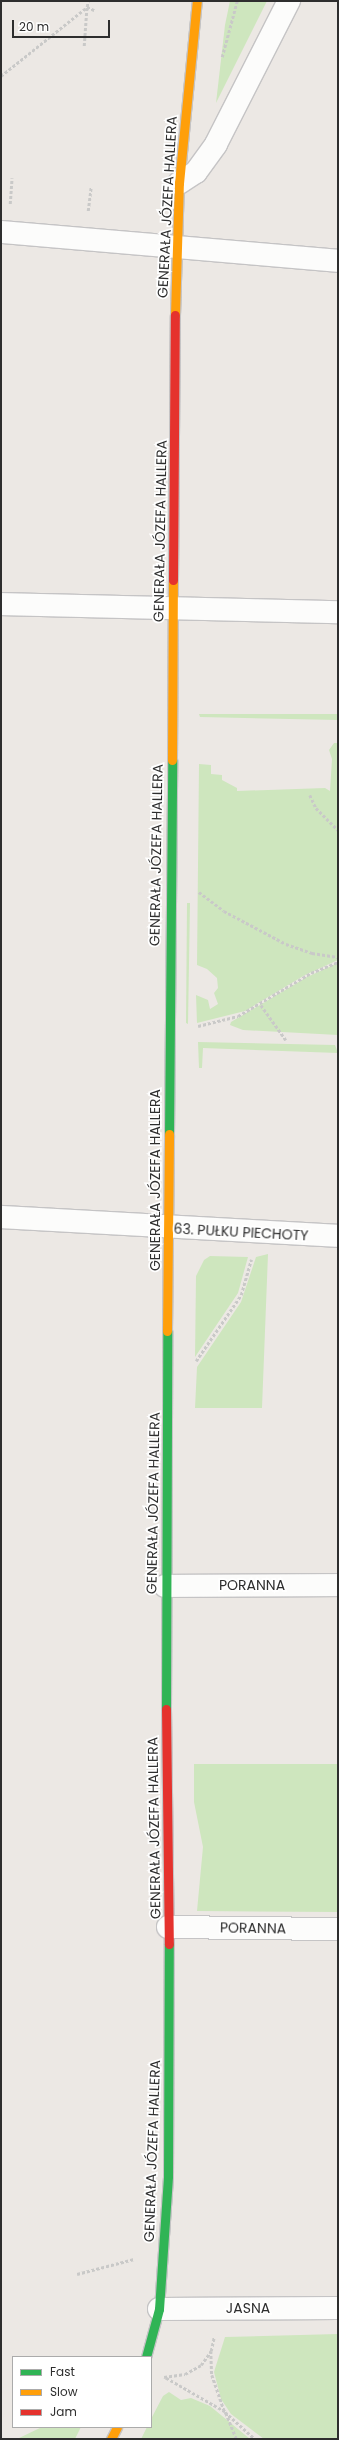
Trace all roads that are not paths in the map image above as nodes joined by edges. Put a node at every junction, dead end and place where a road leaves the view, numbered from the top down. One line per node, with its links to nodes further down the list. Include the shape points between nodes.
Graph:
1 (198, 1): 3 (street, GENERAŁA JÓZEFA HALLERA)
2 (289, 1): 3 (street, via 216,144 196,172)
3 (179, 183): 5 (street, GENERAŁA JÓZEFA HALLERA)
4 (1, 232): 5 (street)
5 (176, 247): 6 (street); 8 (street, GENERAŁA JÓZEFA HALLERA)
6 (338, 261)
7 (1, 604): 8 (street, via 149,606)
8 (174, 610): 9 (street); 11 (street, GENERAŁA JÓZEFA HALLERA)
9 (338, 612)
10 (1, 1217): 11 (street, 63. PUŁKU PIECHOTY)
11 (169, 1228): 12 (street, 63. PUŁKU PIECHOTY); 14 (street, GENERAŁA JÓZEFA HALLERA)
12 (338, 1236)
13 (338, 1585): 14 (street, PORANNA)
14 (165, 1586): 15 (street, GENERAŁA JÓZEFA HALLERA)
15 (168, 1927): 16 (street, PORANNA); 18 (street, GENERAŁA JÓZEFA HALLERA, via 168,2176)
16 (338, 1929)
17 (338, 2308): 18 (street, JASNA)
18 (159, 2309): 19 (street, GENERAŁA JÓZEFA HALLERA)
19 (146, 2356)
20 (117, 2428): 21 (street)
21 (112, 2439)

